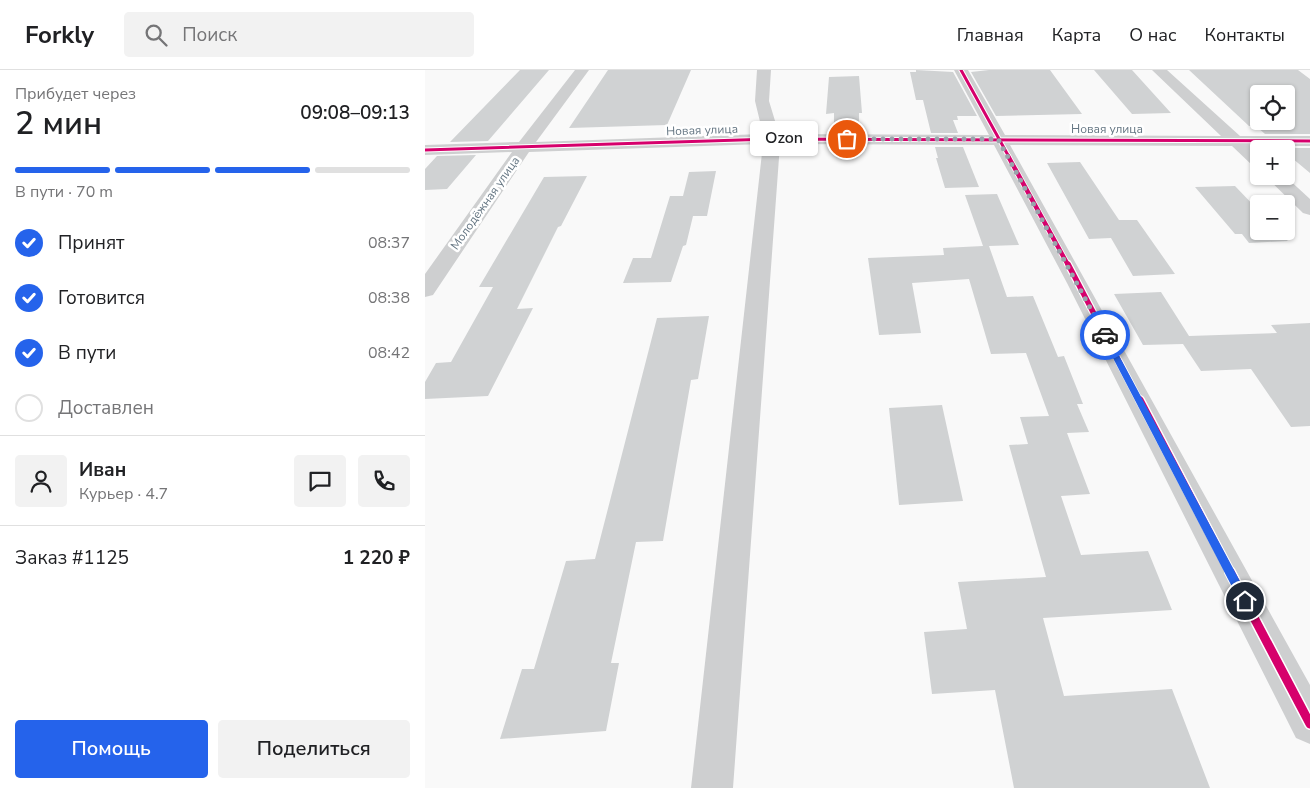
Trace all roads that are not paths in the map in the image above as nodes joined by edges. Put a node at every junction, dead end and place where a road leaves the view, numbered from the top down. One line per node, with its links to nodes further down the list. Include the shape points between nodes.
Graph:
1 (582, 70): 9 (street, Молодёжная улица)
2 (764, 70): 5 (street, via 762,101)
3 (961, 70): 6 (street)
4 (1159, 70): 7 (street)
5 (772, 139): 6 (street, Новая улица); 9 (street, Новая улица); 16 (street)
6 (998, 139): 7 (street, Новая улица); 15 (street, via 1078,283)
7 (1236, 141): 8 (street, Новая улица); 11 (street)
8 (1310, 141)
9 (524, 147): 10 (street, Новая улица); 14 (street, Молодёжная улица)
10 (425, 150)
11 (1250, 154)
12 (1284, 185): 13 (street)
13 (1310, 209)
14 (425, 290)
15 (1310, 724)
16 (712, 788)

